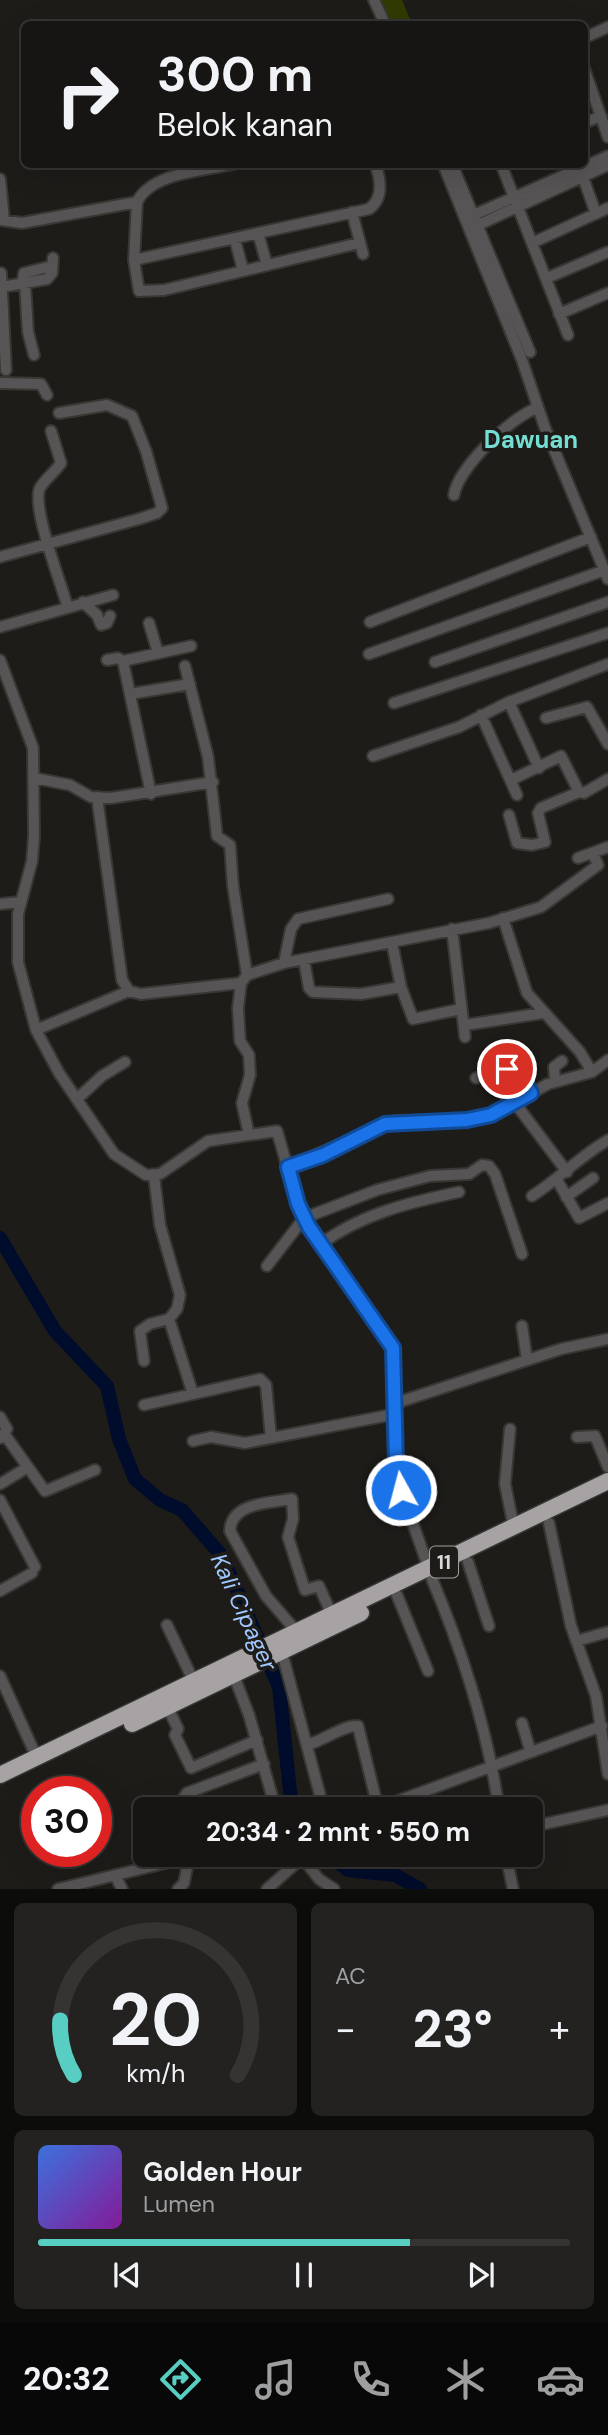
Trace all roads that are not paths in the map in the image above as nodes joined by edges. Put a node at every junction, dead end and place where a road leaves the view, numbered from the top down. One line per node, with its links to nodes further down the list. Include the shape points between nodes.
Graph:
1 (374, 0): 2 (street)
2 (384, 21)
3 (608, 27): 4 (street)
4 (588, 36)
5 (588, 80): 6 (street)
6 (601, 116): 7 (street); 8 (street)
7 (588, 121)
8 (608, 137)
9 (608, 156): 11 (street)
10 (608, 165): 18 (street)
11 (588, 166)
12 (217, 168): 20 (street, via 152,184)
13 (375, 168): 23 (street, via 380,189 376,203)
14 (445, 168): 26 (street)
15 (453, 168): 26 (street)
16 (502, 168): 21 (street)
17 (584, 168): 21 (street)
18 (583, 177): 21 (street); 24 (street)
19 (0, 179): 25 (street)
20 (137, 202): 25 (street, via 22,223); 33 (street)
21 (515, 203): 26 (street); 30 (street)
22 (608, 208): 24 (street)
23 (352, 212): 27 (street); 29 (street)
24 (596, 214): 30 (street)
25 (2, 220)
26 (472, 222): 46 (street); 51 (street)
27 (258, 233): 28 (street); 35 (street)
28 (234, 240): 33 (street); 36 (street)
29 (359, 243): 32 (street); 35 (street)
30 (532, 243): 38 (street)
31 (608, 252): 38 (street)
32 (363, 254)
33 (134, 260): 36 (street, via 141,291 164,290)
34 (52, 262): 39 (street, via 24,273)
35 (267, 265): 36 (street)
36 (243, 270)
37 (1, 273): 41 (street)
38 (547, 278): 42 (street)
39 (24, 284): 41 (street); 43 (street)
40 (608, 293): 42 (street)
41 (2, 294): 45 (street)
42 (559, 314): 44 (street)
43 (28, 332): 45 (street); 47 (street)
44 (568, 335)
45 (4, 336): 48 (street)
46 (530, 352)
47 (34, 355)
48 (6, 370)
49 (0, 383): 50 (street, via 41,384)
50 (47, 395)
51 (537, 408): 54 (street, via 519,418 467,465); 55 (street)
52 (59, 413): 56 (street, via 107,405 129,413 163,503 157,513)
53 (51, 431): 56 (street, via 61,463 38,496)
54 (454, 495)
55 (591, 537): 58 (street); 64 (street)
56 (48, 544): 57 (street); 62 (street)
57 (0, 557)
58 (606, 575): 70 (street)
59 (113, 595): 60 (street)
60 (83, 602): 62 (street); 63 (street, via 101,625)
61 (608, 602): 74 (street)
62 (67, 605): 66 (street)
63 (110, 616)
64 (370, 622)
65 (149, 623): 69 (street)
66 (0, 627)
67 (608, 634): 80 (street)
68 (191, 646): 69 (street)
69 (158, 653): 73 (street)
70 (369, 654)
71 (0, 660): 86 (street, via 28,729)
72 (107, 660): 73 (street)
73 (123, 661): 78 (street)
74 (435, 662)
75 (608, 664): 79 (street)
76 (185, 666): 77 (street)
77 (190, 684): 78 (street); 89 (street)
78 (130, 694): 91 (street)
79 (509, 702): 81 (street); 85 (street)
80 (394, 704)
81 (481, 715): 84 (street); 88 (street)
82 (546, 718): 83 (street, via 587,707)
83 (608, 744)
84 (373, 756)
85 (539, 768): 88 (street); 90 (street, via 561,756)
86 (34, 778): 93 (street, via 60,782); 99 (street, via 32,861)
87 (608, 779): 90 (street)
88 (511, 780): 92 (street)
89 (213, 782): 91 (street); 106 (street, via 217,836 230,845)
90 (579, 792): 94 (street, via 539,811 545,842 517,844)
91 (151, 794): 93 (street)
92 (517, 795)
93 (97, 797): 108 (street, via 122,980)
94 (509, 815)
95 (608, 847): 96 (street)
96 (593, 854): 97 (street); 101 (street, via 598,865 555,899)
97 (578, 858)
98 (388, 899): 105 (street, via 298,919 291,929)
99 (21, 902): 100 (street); 111 (street, via 18,962)
100 (0, 904)
101 (503, 918): 102 (street); 110 (street, via 527,993)
102 (452, 929): 103 (street); 109 (street)
103 (392, 943): 104 (street); 107 (street)
104 (304, 960): 105 (street); 107 (street, via 313,992 361,994)
105 (284, 963): 106 (street)
106 (244, 979): 108 (street, via 141,994); 121 (street, via 238,1034 249,1055 250,1075 242,1103)
107 (401, 986): 109 (street, via 413,1019)
108 (129, 991): 111 (street)
109 (461, 1009): 110 (street, via 465,1031)
110 (543, 1013): 115 (street)
111 (36, 1030): 119 (street)
112 (608, 1060): 115 (street)
113 (562, 1061): 117 (street, via 554,1067)
114 (125, 1062): 119 (street)
115 (593, 1072): 117 (street)
116 (476, 1078): 118 (street, via 514,1070)
117 (555, 1082): 118 (street)
118 (531, 1093): 120 (street)
119 (78, 1098): 125 (street, via 114,1154)
120 (522, 1111): 123 (street, via 467,1120 385,1124); 124 (street)
121 (249, 1135): 123 (street, via 277,1131); 125 (street, via 208,1141)
122 (608, 1140): 124 (street)
123 (288, 1167): 132 (street)
124 (567, 1172): 127 (street)
125 (153, 1176): 136 (street, via 160,1225 180,1295)
126 (593, 1178): 130 (street)
127 (557, 1181): 129 (street); 130 (street)
128 (459, 1192): 133 (street, via 390,1210)
129 (532, 1196)
130 (566, 1197): 131 (street, via 579,1218)
131 (608, 1203)
132 (304, 1218): 133 (street); 134 (street, via 377,1190 430,1176 469,1174 482,1165 489,1166); 135 (street)
133 (321, 1244): 143 (street, via 389,1339)
134 (522, 1254)
135 (267, 1266)
136 (169, 1319): 140 (street, via 140,1331); 141 (street)
137 (522, 1326): 139 (street)
138 (608, 1339): 139 (street)
139 (527, 1360): 143 (street)
140 (144, 1361)
141 (193, 1394): 142 (street); 148 (street, via 262,1380)
142 (144, 1405)
143 (395, 1408): 148 (street); 160 (street, via 401,1490)
144 (0, 1417): 146 (street)
145 (510, 1429): 158 (street, via 505,1475)
146 (4, 1435): 150 (street)
147 (577, 1437): 151 (street, via 595,1437)
148 (264, 1439): 149 (street)
149 (193, 1441)
150 (29, 1467): 152 (street, via 45,1491); 154 (street)
151 (608, 1467)
152 (95, 1470)
153 (608, 1481): 158 (highway, 11)
154 (0, 1484)
155 (608, 1493): 157 (highway, 11)
156 (0, 1500): 161 (street, via 33,1570)
157 (549, 1523): 159 (highway, 11); 168 (street)
158 (514, 1528): 160 (highway, 11)
159 (468, 1562): 160 (highway, 11); 165 (street)
160 (430, 1574): 162 (highway, 11); 163 (highway, 11); 186 (street, via 458,1639)
161 (0, 1591)
162 (397, 1595): 169 (highway, 11); 171 (street)
163 (332, 1615): 166 (highway, 11); 166 (street, via 319,1586 305,1590 288,1537 292,1499 244,1508 235,1516 230,1531 266,1596)
164 (167, 1625): 174 (street)
165 (489, 1626)
166 (297, 1632): 169 (highway, 11)
167 (608, 1632): 168 (street)
168 (576, 1641): 176 (street)
169 (284, 1652): 170 (highway, 11); 182 (street)
170 (249, 1662): 173 (highway, 11); 174 (highway, 11)
171 (428, 1671)
172 (0, 1676): 184 (street)
173 (234, 1676): 177 (highway, 11); 181 (street)
174 (194, 1682): 178 (highway, 11)
175 (608, 1694): 176 (street)
176 (596, 1696): 180 (street)
177 (168, 1708): 178 (highway, 11); 181 (street, via 191,1768)
178 (129, 1719): 184 (highway, 11); 189 (highway, 11)
179 (522, 1723): 183 (street)
180 (603, 1723): 183 (street); 187 (street)
181 (257, 1740): 185 (street)
182 (307, 1745): 192 (street); 193 (street, via 358,1726)
183 (530, 1750): 186 (street)
184 (37, 1758): 188 (highway, 11)
185 (264, 1764): 190 (street); 191 (street)
186 (493, 1767): 194 (street); 195 (street)
187 (608, 1774)
188 (0, 1775)
189 (0, 1786)
190 (184, 1797)
191 (273, 1797)
192 (321, 1797)
193 (373, 1797)
194 (409, 1797)
195 (497, 1797)
196 (608, 1810): 197 (street)
197 (543, 1824)
198 (148, 1867): 203 (street)
199 (189, 1867): 206 (street)
200 (290, 1867): 207 (street)
201 (310, 1867): 208 (street)
202 (508, 1867): 209 (street)
203 (115, 1875): 204 (street); 205 (street)
204 (58, 1889)
205 (122, 1889)
206 (178, 1889)
207 (267, 1889)
208 (334, 1889)
209 (513, 1889)

